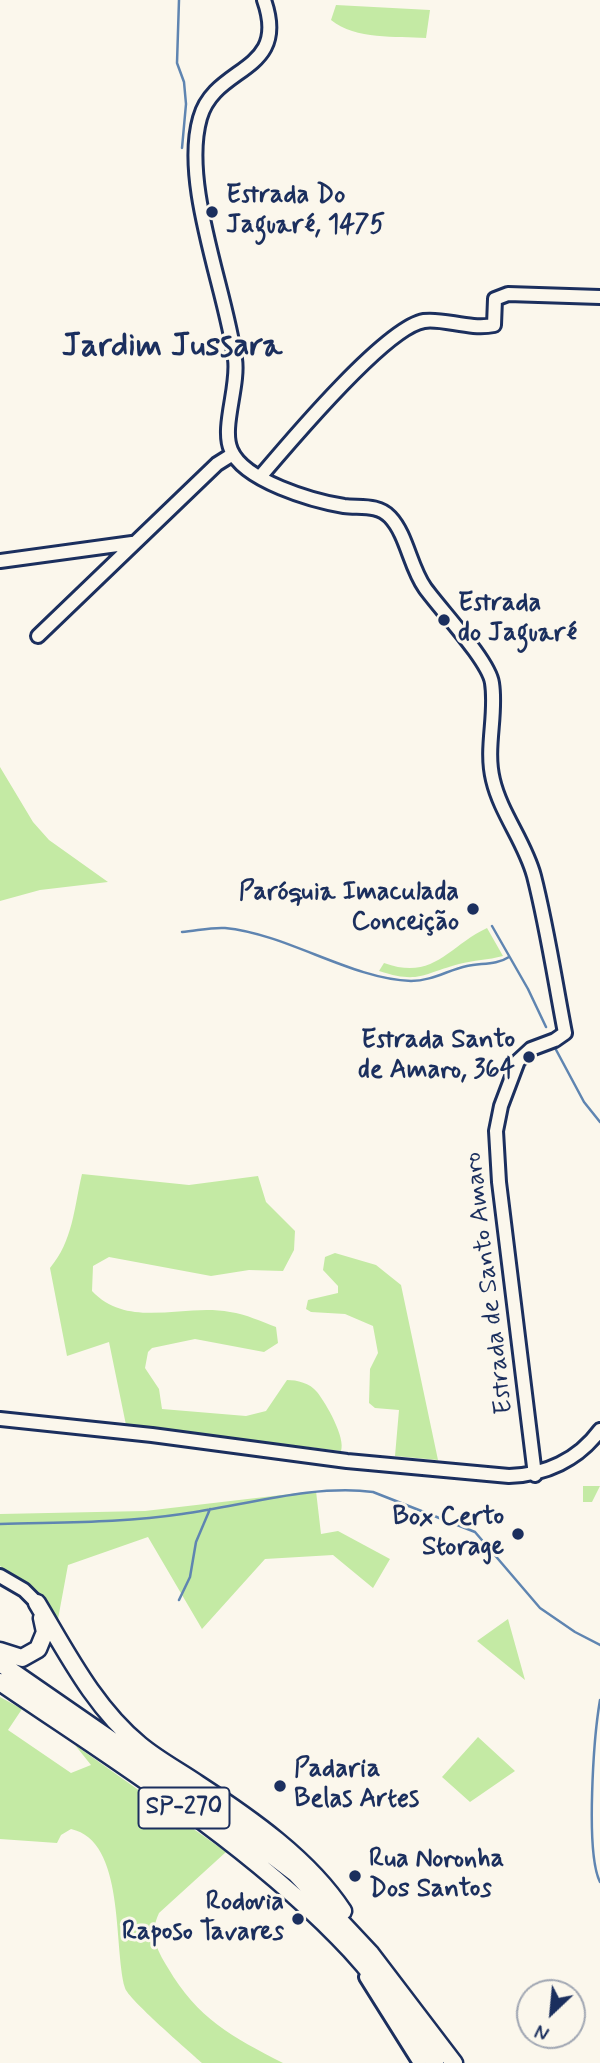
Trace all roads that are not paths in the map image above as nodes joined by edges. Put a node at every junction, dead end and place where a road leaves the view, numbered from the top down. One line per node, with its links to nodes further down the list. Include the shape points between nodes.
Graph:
1 (264, 0): 3 (street, via 270,31 265,49 216,91 200,118 197,139 198,186 236,362 229,439)
2 (600, 297): 4 (street, via 508,294 495,299 494,325 424,321 410,328 371,358)
3 (233, 454): 4 (street); 5 (street)
4 (260, 477): 10 (street, Estrada de Santo Amaro, via 297,493 387,514 424,586 492,678 493,782 533,875 565,1032 518,1060 496,1131)
5 (132, 543): 6 (street); 7 (street)
6 (0, 561)
7 (38, 636)
8 (0, 1419): 10 (street, via 347,1461)
9 (600, 1430): 10 (street, via 578,1453)
10 (536, 1475)
11 (0, 1576): 12 (street)
12 (37, 1603): 13 (highway, via 45,1632 38,1649 22,1658); 19 (highway, via 89,1690)
13 (0, 1651)
14 (0, 1664): 18 (highway, SP-270)
15 (0, 1682): 17 (highway, SP-270)
16 (0, 1691): 17 (highway)
17 (55, 1720): 20 (highway, SP-270, via 253,1858)
18 (87, 1723): 19 (highway); 21 (highway, SP-270, via 296,1874)
19 (141, 1746): 21 (highway, via 233,1807 323,1884)
20 (353, 1953): 22 (street); 23 (highway, SP-270)
21 (371, 1954): 24 (highway, SP-270)
22 (420, 2063)
23 (435, 2063)
24 (454, 2063)

